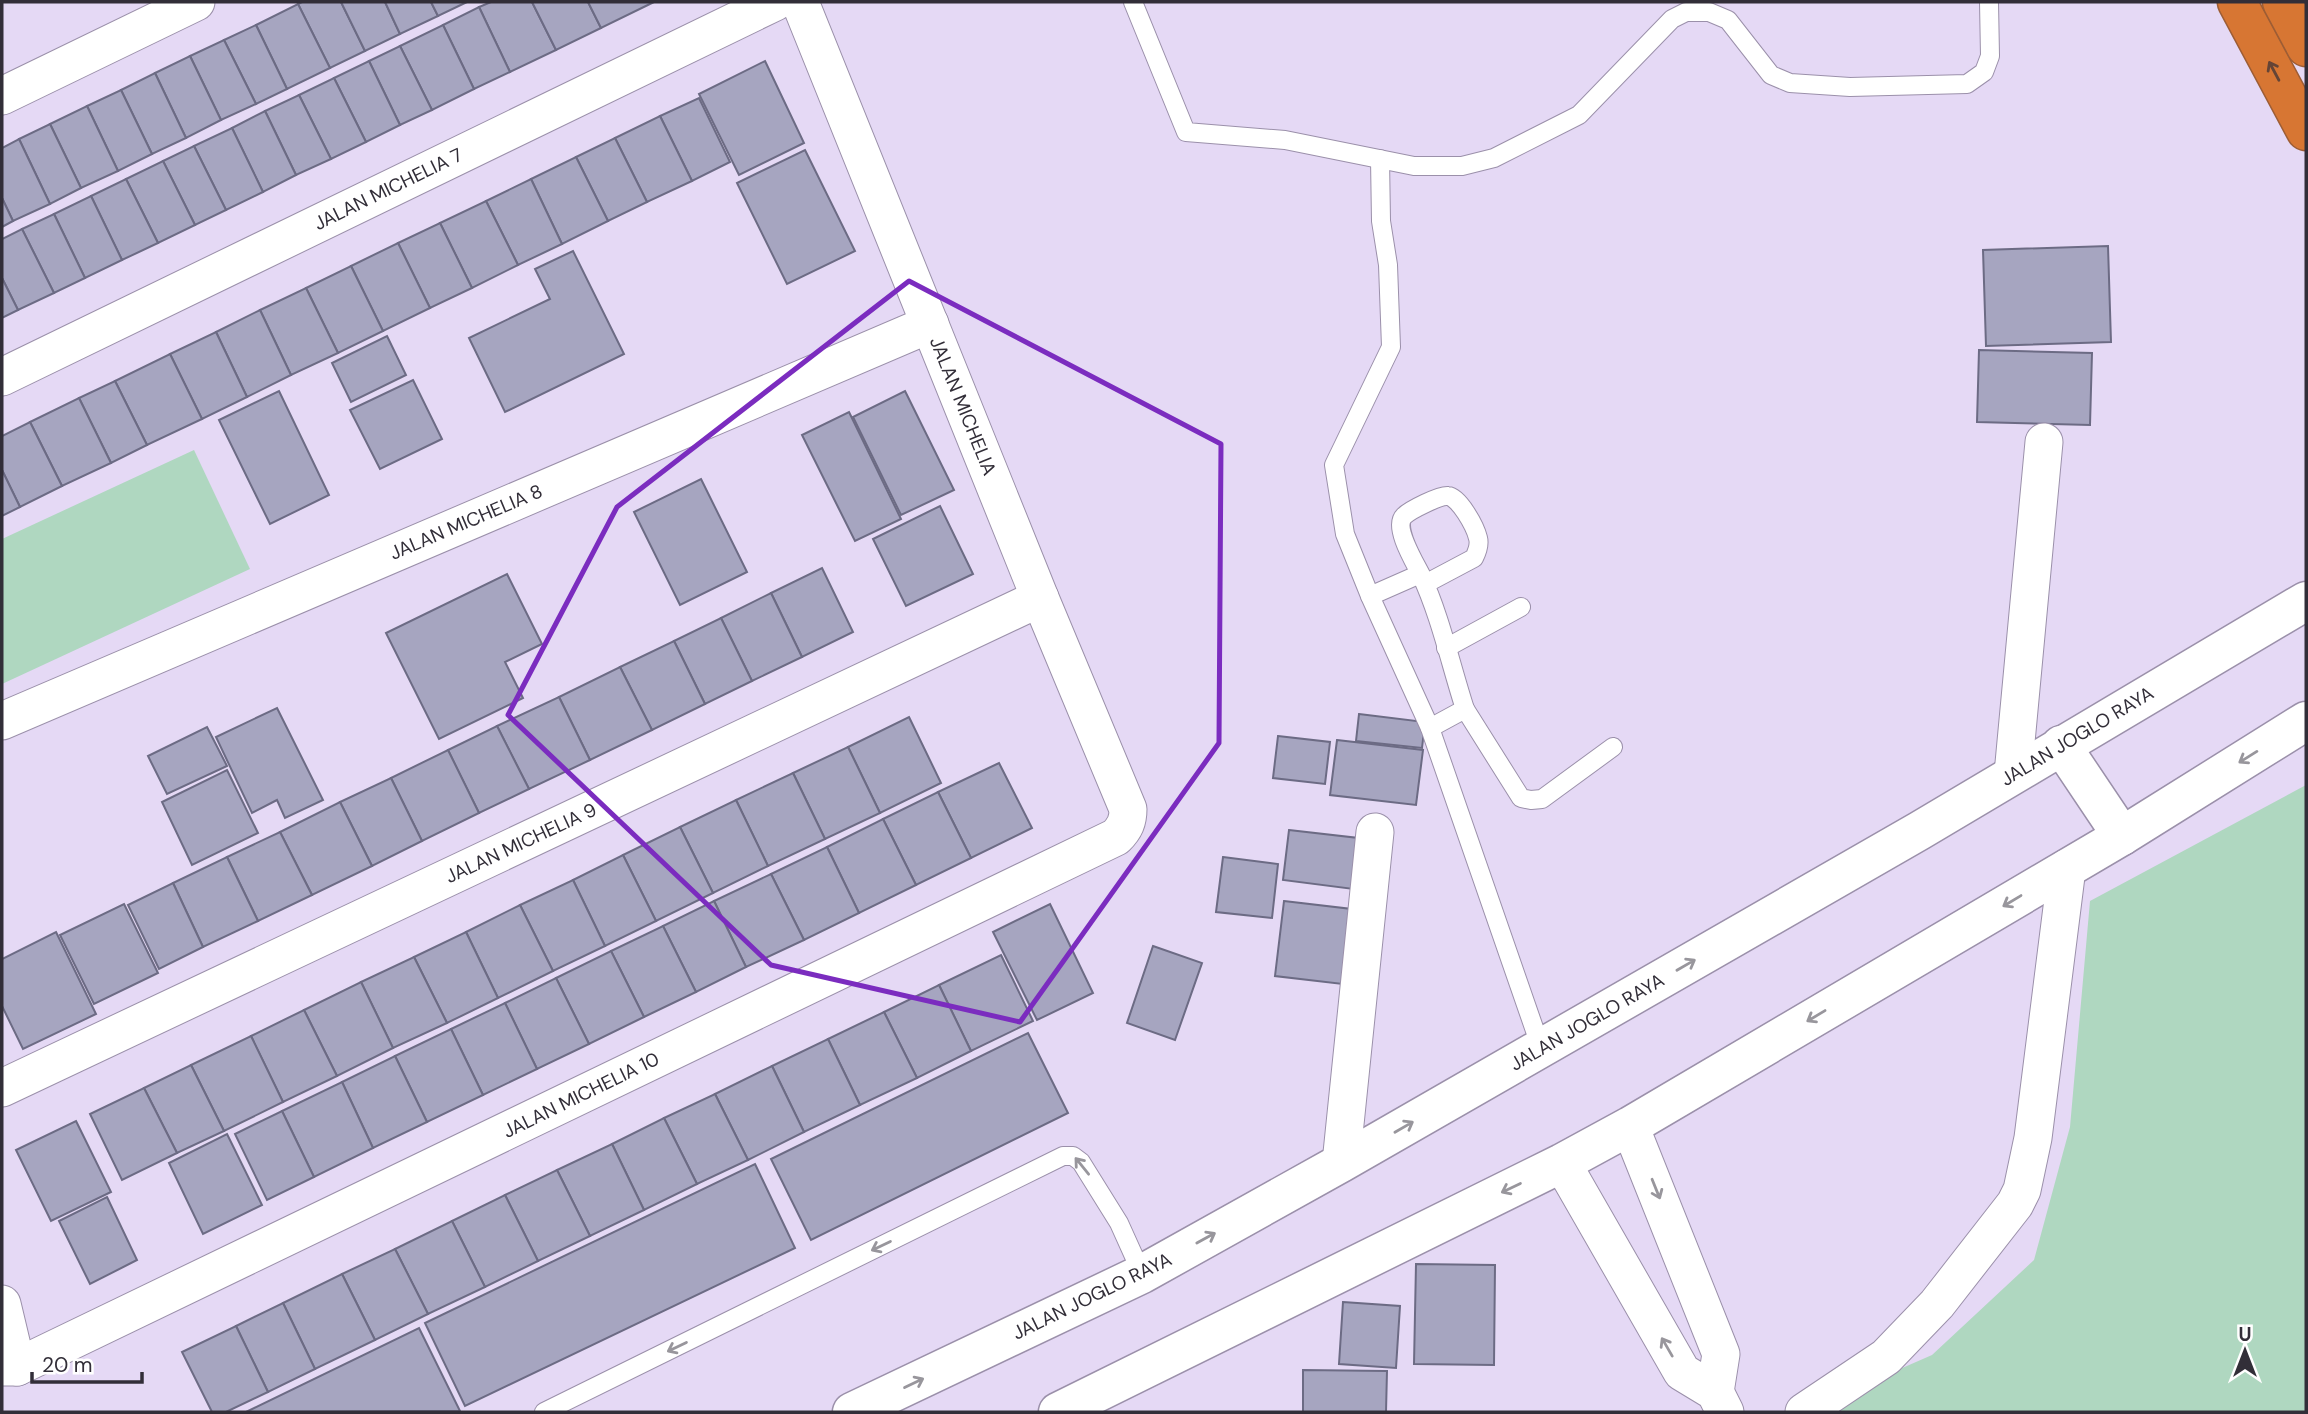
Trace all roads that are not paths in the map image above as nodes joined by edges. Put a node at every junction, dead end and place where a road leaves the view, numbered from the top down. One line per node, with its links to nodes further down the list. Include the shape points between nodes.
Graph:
1 (196, 2): 11 (street)
2 (775, 2): 15 (street, JALAN MICHELIA 7)
3 (800, 2): 14 (street, JALAN MICHELIA)
4 (1133, 2): 13 (lane, via 1186,132 1285,140)
5 (1725, 2): 9 (lane)
6 (1989, 2): 9 (lane, via 1990,56 1984,72 1966,85 1790,83 1771,75 1728,20)
7 (2237, 2): 12 (highway, one-way to 7)
8 (2282, 2): 10 (highway)
9 (1709, 12): 13 (lane, via 1686,12 1672,19 1579,115 1494,158 1462,166 1415,166)
10 (2306, 47)
11 (2, 96)
12 (2306, 131)
13 (1380, 159): 18 (lane, via 1391,347 1334,465 1345,534)
14 (930, 324): 19 (street, JALAN MICHELIA); 24 (street, JALAN MICHELIA 8)
15 (2, 377)
16 (2044, 442): 29 (street)
17 (1422, 579): 17 (lane, via 1400,521 1440,496 1449,496 1459,501 1479,546 1474,558); 18 (lane); 22 (lane)
18 (1370, 596): 26 (lane)
19 (1040, 598): 30 (street, JALAN MICHELIA); 35 (street, JALAN MICHELIA 9)
20 (2306, 601): 27 (main road, JALAN JOGLO RAYA)
21 (1521, 607): 22 (lane)
22 (1446, 648): 23 (lane)
23 (1465, 709): 26 (lane); 28 (lane, via 1521,798 1542,799)
24 (2, 721)
25 (2306, 721): 32 (main road, one-way to 32)
26 (1430, 728): 34 (lane)
27 (2061, 746): 29 (main road, JALAN JOGLO RAYA); 32 (main road)
28 (1613, 747)
29 (2013, 774): 34 (main road, JALAN JOGLO RAYA, one-way to 29)
30 (1128, 809): 41 (street, JALAN MICHELIA 10, via 1128,821 1116,837)
31 (1375, 832): 37 (street)
32 (2122, 836): 33 (main road)
33 (2067, 868): 36 (main road, one-way to 36); 46 (street, via 2033,1138 2022,1190 1937,1304 1886,1357)
34 (1541, 1048): 37 (main road, JALAN JOGLO RAYA, one-way to 34)
35 (2, 1088)
36 (1630, 1126): 38 (main road); 42 (street, one-way to 42, via 1721,1354)
37 (1340, 1163): 39 (main road, JALAN JOGLO RAYA, one-way to 37)
38 (1562, 1163): 42 (street, one-way to 38, via 1682,1372); 45 (main road, one-way to 45)
39 (1142, 1274): 43 (lane, one-way to 43, via 1119,1223 1081,1162 1063,1156); 44 (main road, JALAN JOGLO RAYA, one-way to 39)
40 (2, 1304): 41 (street)
41 (9, 1367)
42 (1720, 1402)
43 (544, 1412)
44 (852, 1412)
45 (1058, 1412)
46 (1804, 1412)

